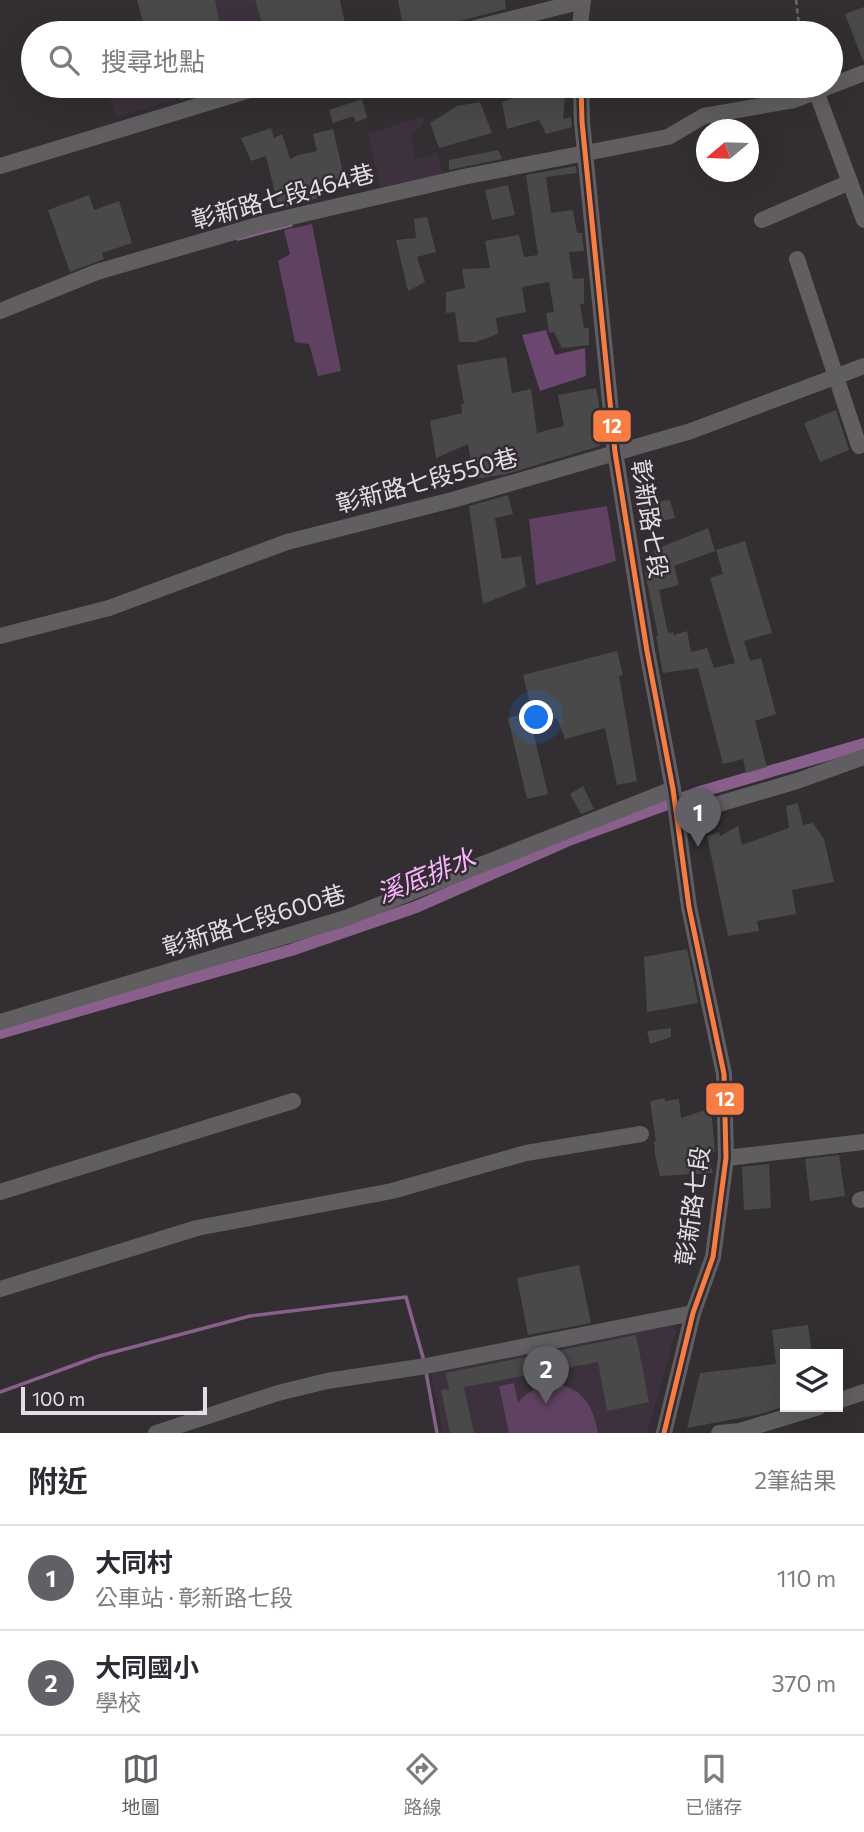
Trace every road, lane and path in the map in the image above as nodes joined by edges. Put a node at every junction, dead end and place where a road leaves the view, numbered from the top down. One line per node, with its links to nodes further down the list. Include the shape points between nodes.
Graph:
1 (796, 0): 5 (path)
2 (583, 1): 3 (street); 4 (street)
3 (503, 21)
4 (580, 21)
5 (799, 21)
6 (864, 73): 7 (street, 彰新路七段464巷)
7 (843, 81)
8 (224, 98): 13 (street)
9 (582, 98): 12 (street, 彰新路七段)
10 (799, 98): 12 (street, 彰新路七段464巷, via 704,116 668,137)
11 (819, 98): 14 (street)
12 (586, 155): 18 (street, 彰新路七段464巷, via 463,177 265,223 97,272); 22 (street, 彰新路七段)
13 (0, 166)
14 (850, 182): 15 (street); 16 (street)
15 (762, 220)
16 (864, 220)
17 (797, 259): 20 (street)
18 (0, 312)
19 (864, 366): 20 (street, 彰新路七段550巷)
20 (837, 375): 21 (street); 22 (street, 彰新路七段550巷, via 691,431)
21 (859, 446)
22 (615, 452): 23 (street, 彰新路七段550巷, via 287,542 109,608); 25 (street, 彰新路七段)
23 (0, 636)
24 (864, 757): 26 (street)
25 (673, 789): 26 (street, 彰新路七段); 27 (street, 彰新路七段600巷, via 346,918)
26 (678, 816): 31 (street, 彰新路七段, via 689,907 724,1074)
27 (0, 1022)
28 (293, 1101): 32 (street)
29 (640, 1134): 33 (street, via 526,1153 392,1191 197,1228)
30 (864, 1142): 31 (street)
31 (726, 1158): 34 (street, 彰新路七段, via 713,1256)
32 (0, 1192)
33 (0, 1289)
34 (693, 1313): 38 (street, via 327,1381); 39 (street, 彰新路七段)
35 (864, 1392): 36 (street)
36 (843, 1399)
37 (802, 1412): 40 (street)
38 (156, 1433)
39 (664, 1433)
40 (719, 1433)

